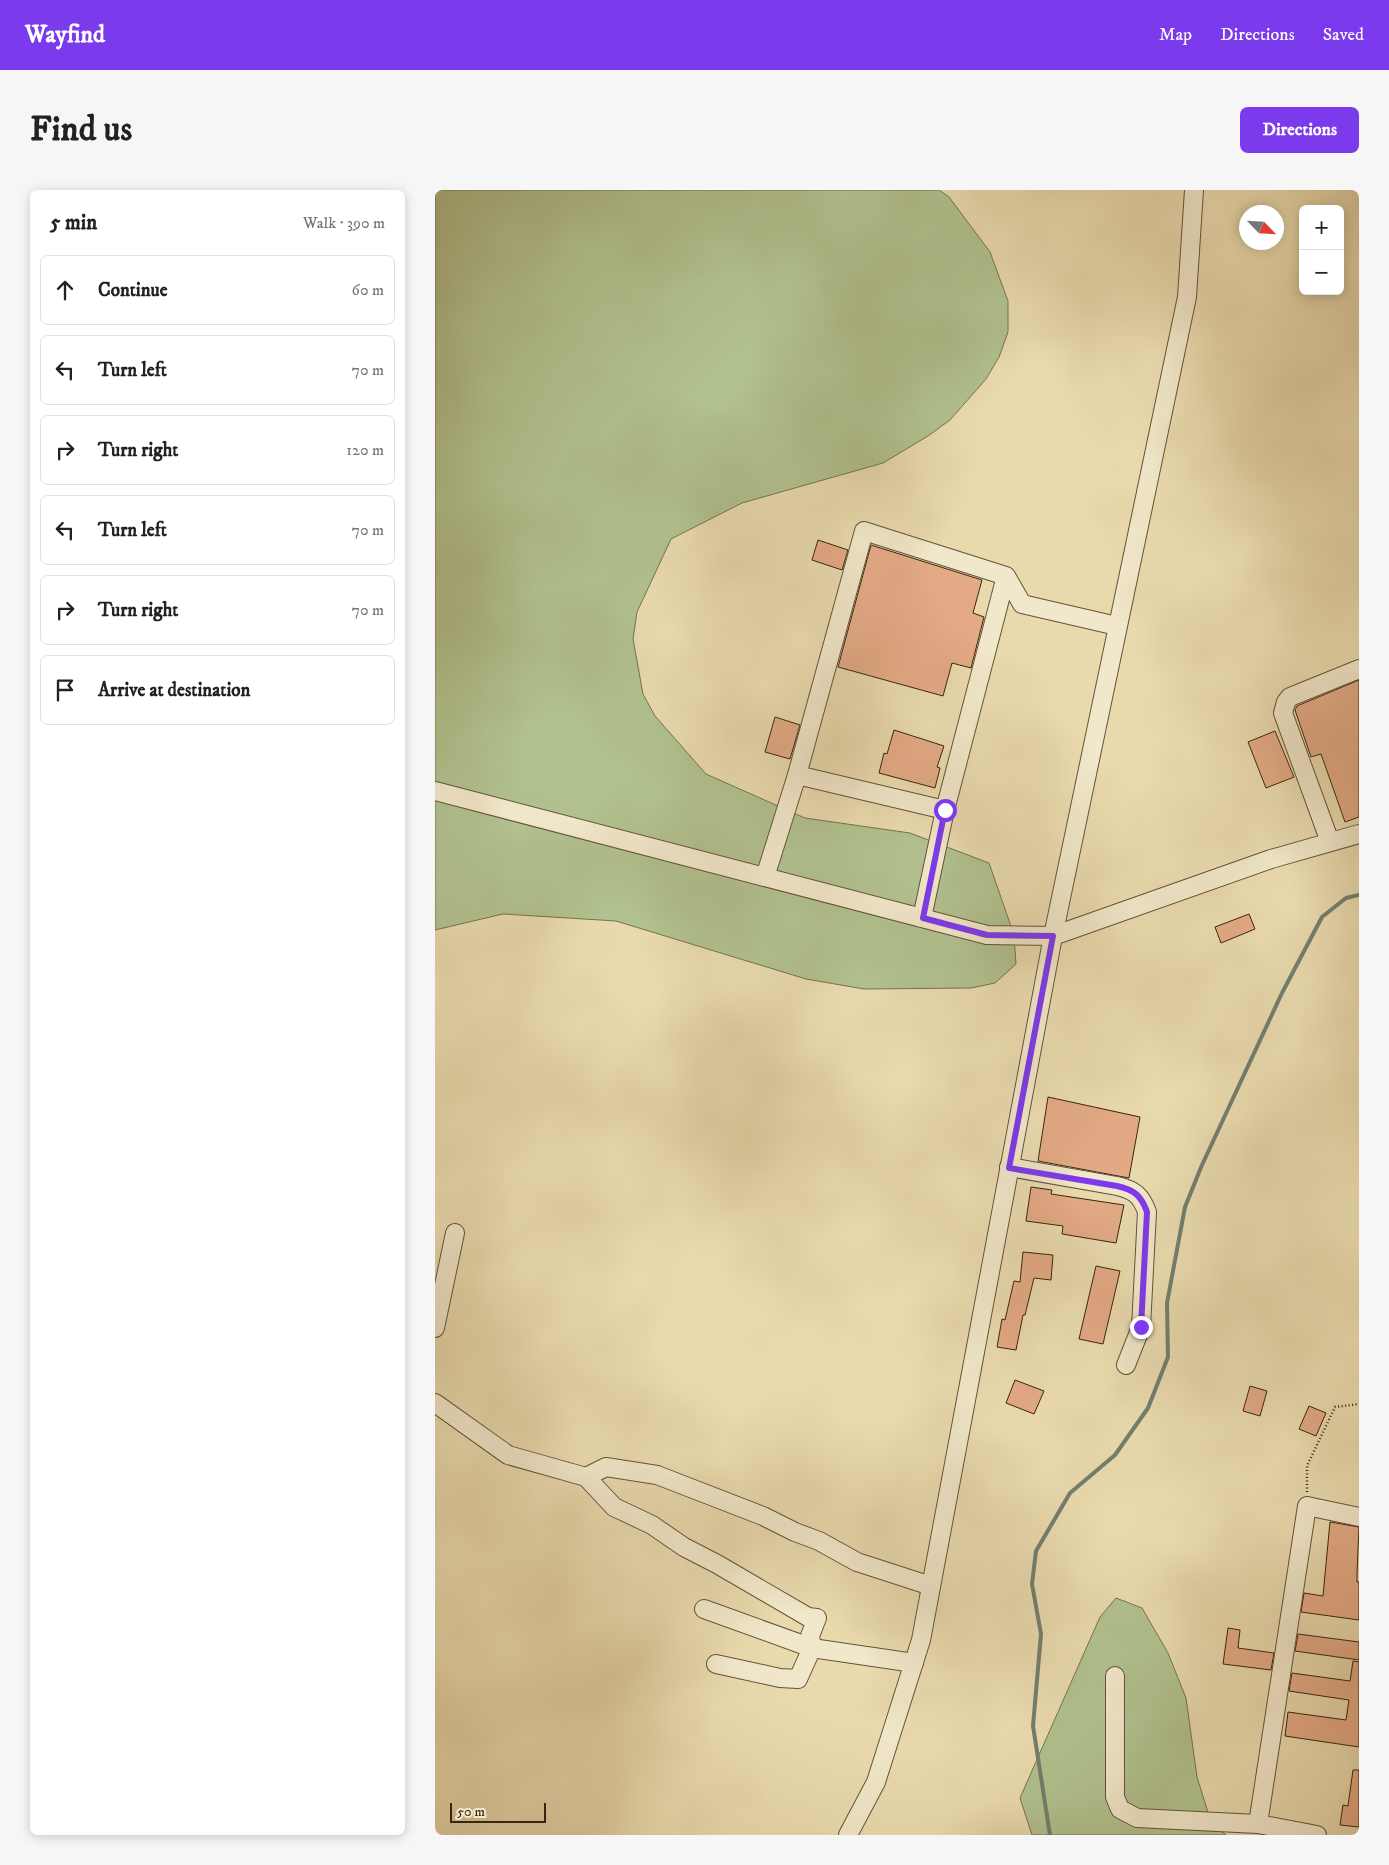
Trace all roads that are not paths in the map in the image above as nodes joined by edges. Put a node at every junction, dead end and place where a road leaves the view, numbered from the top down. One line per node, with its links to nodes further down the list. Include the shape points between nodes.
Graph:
1 (1194, 190): 5 (street, via 1187,297)
2 (1006, 576): 3 (street); 4 (street); 7 (street, via 864,531)
3 (1022, 604): 4 (street); 5 (street)
4 (997, 611): 9 (street)
5 (1117, 626): 14 (street)
6 (1359, 669): 11 (street, via 1290,697 1283,708)
7 (797, 775): 9 (street); 12 (street)
8 (435, 791): 12 (street)
9 (945, 810): 13 (street)
10 (1359, 834): 11 (street)
11 (1330, 842): 14 (street, via 1271,859)
12 (765, 877): 13 (street)
13 (923, 918): 14 (street, via 987,935)
14 (1053, 936): 15 (street)
15 (1009, 1168): 18 (street, via 1117,1186 1142,1198 1147,1212 1143,1308 1141,1327); 22 (street)
16 (455, 1232): 17 (street)
17 (435, 1328)
18 (1126, 1365)
19 (435, 1403): 20 (street, via 509,1455)
20 (586, 1478): 22 (street, via 606,1468 657,1475 763,1516 857,1562); 24 (street, via 614,1507 652,1525 808,1617 817,1618 810,1636)
21 (1359, 1517): 28 (street, via 1307,1506)
22 (931, 1586): 25 (street)
23 (704, 1609): 24 (street)
24 (812, 1648): 25 (street); 26 (street, via 798,1679)
25 (914, 1663): 29 (street, via 876,1782)
26 (716, 1664)
27 (1115, 1676): 28 (street, via 1115,1797 1120,1808 1137,1818)
28 (1258, 1824): 30 (street)
29 (848, 1835)
30 (1317, 1835)

